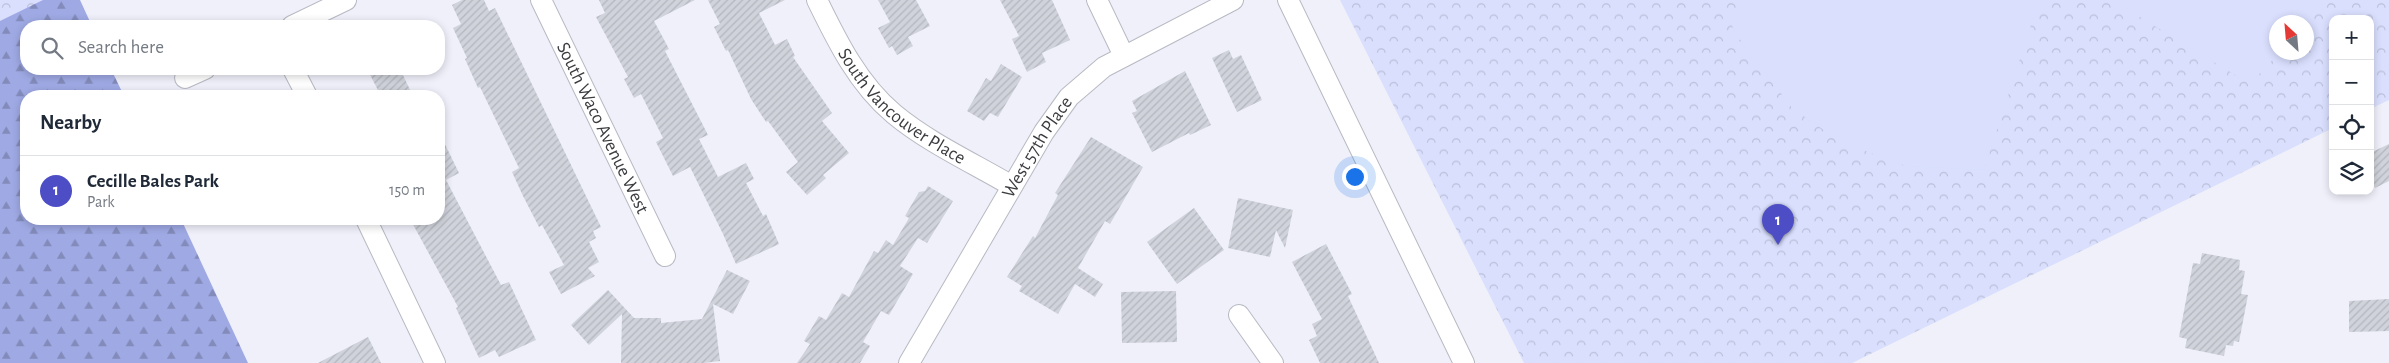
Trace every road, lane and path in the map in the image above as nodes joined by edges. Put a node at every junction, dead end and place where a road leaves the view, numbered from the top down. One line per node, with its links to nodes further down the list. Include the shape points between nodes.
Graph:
1 (346, 0): 7 (street)
2 (541, 0): 15 (street, South Waco Avenue West)
3 (817, 0): 13 (street, South Vancouver Place, via 842,51 893,114)
4 (1097, 0): 8 (street)
5 (1233, 0): 8 (street, West 57th Place)
6 (1288, 0): 20 (street)
7 (304, 20)
8 (1124, 56): 13 (street, West 57th Place, via 1104,67 1069,97)
9 (191, 75): 11 (street)
10 (296, 75): 12 (street)
11 (184, 78)
12 (303, 90)
13 (1012, 186): 18 (street, West 57th Place)
14 (369, 225): 17 (street)
15 (665, 256)
16 (1239, 315): 19 (street)
17 (435, 363)
18 (910, 363)
19 (1272, 363)
20 (1464, 363)

